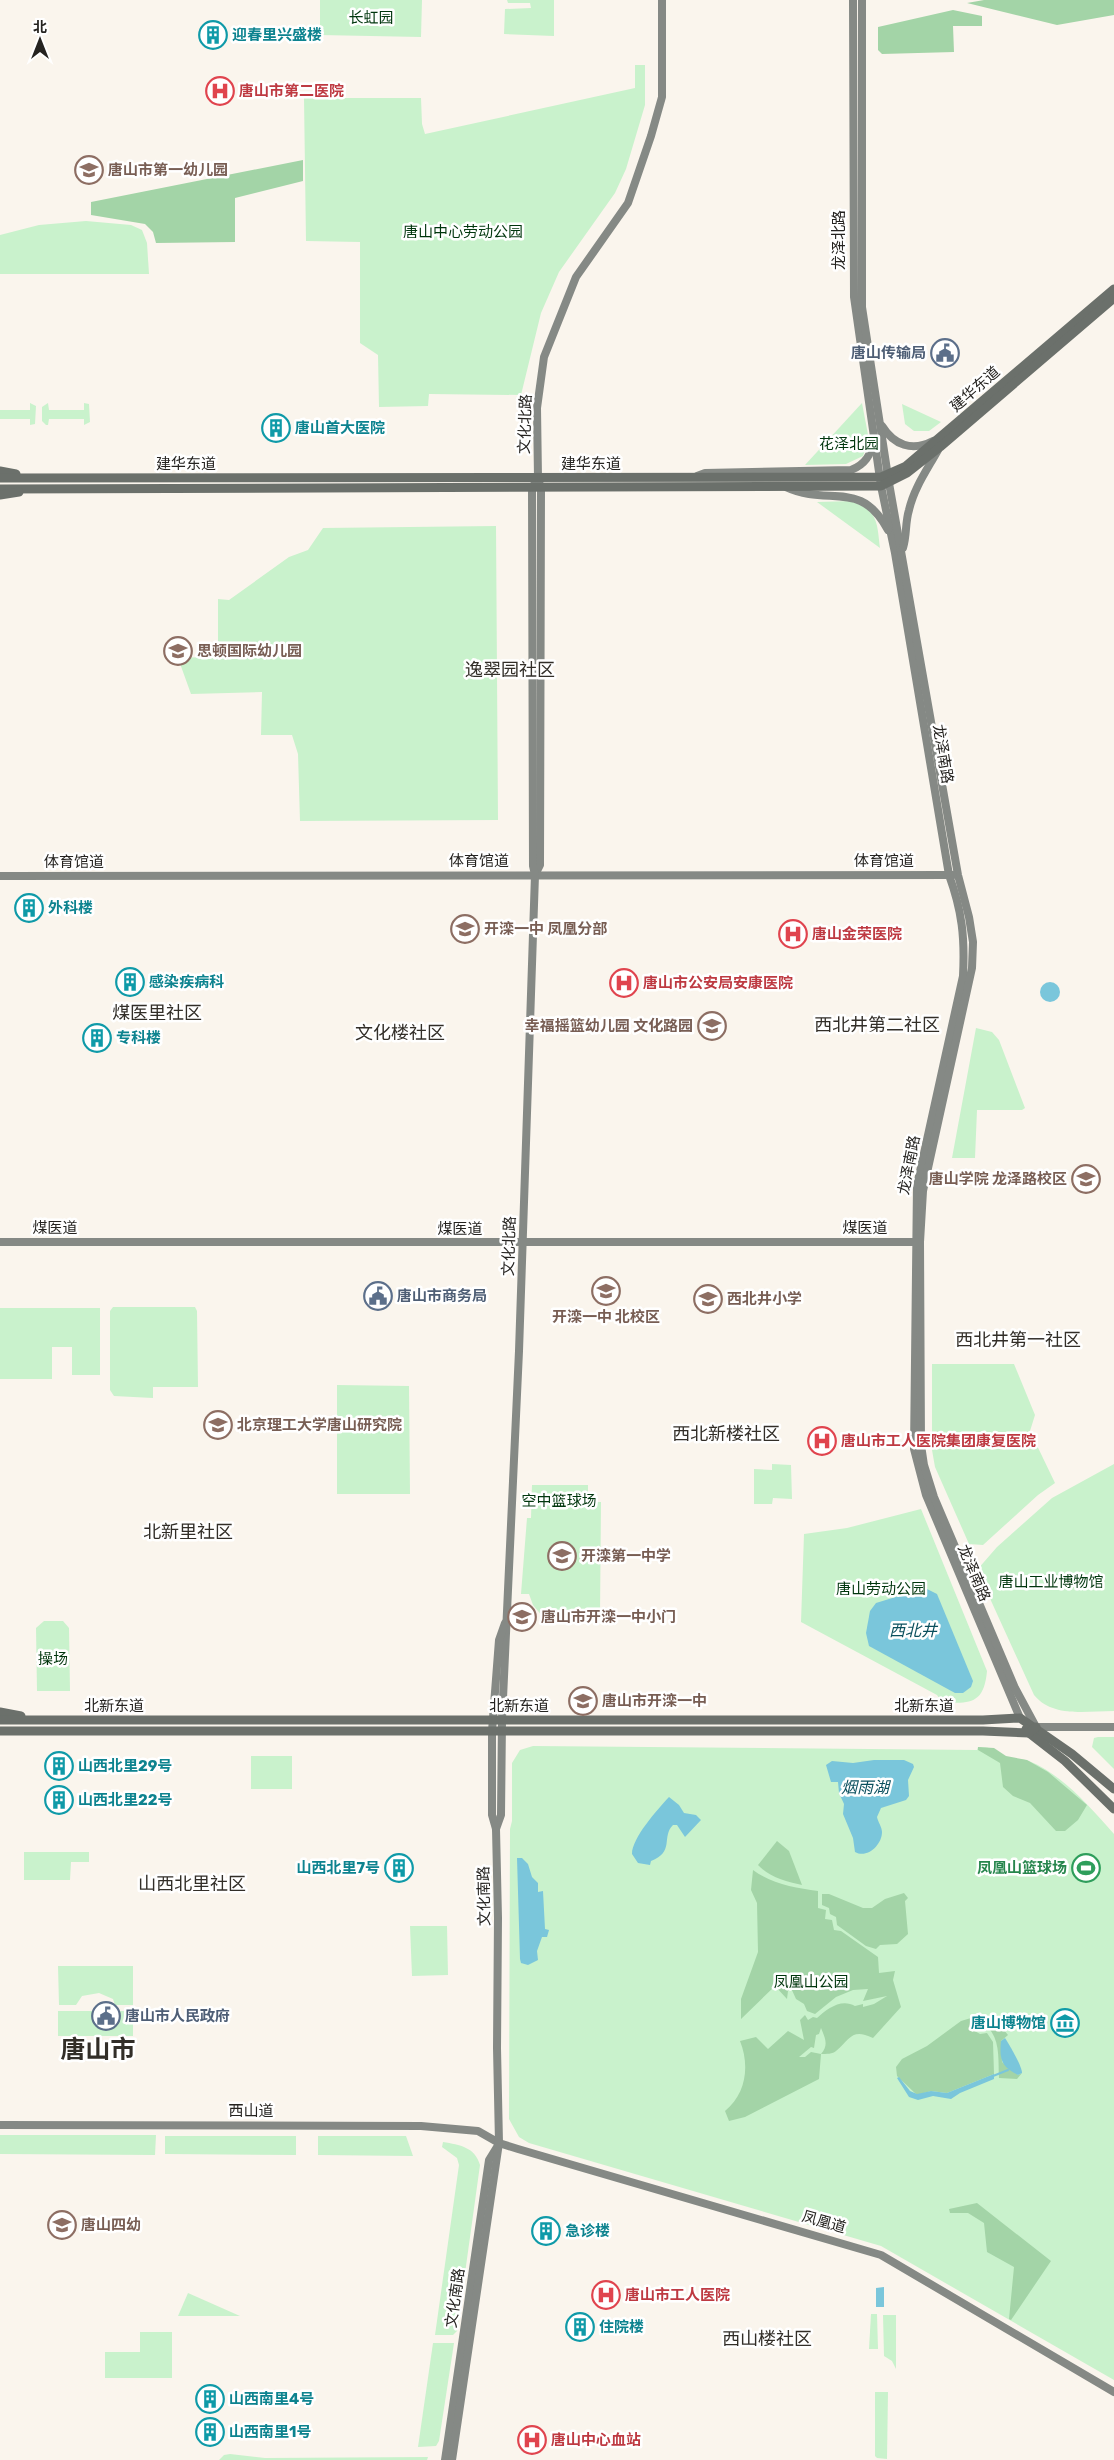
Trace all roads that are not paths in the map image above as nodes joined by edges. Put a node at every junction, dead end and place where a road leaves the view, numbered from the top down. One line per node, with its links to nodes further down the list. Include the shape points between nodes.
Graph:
1 (662, 0): 13 (street, 文化北路, via 662,97 651,136 628,203 576,277 544,357 537,408)
2 (853, 0): 6 (street, 龙泽北路, via 853,272)
3 (862, 0): 7 (street, 龙泽北路, via 860,274 864,323)
4 (1114, 289): 8 (main road, 建华东道)
5 (1114, 298): 9 (main road, 建华东道)
6 (864, 372): 14 (street, via 872,444 871,453 857,468 705,473); 15 (street, 龙泽北路)
7 (880, 423): 8 (street, via 887,434 911,448 926,445); 15 (street, 龙泽北路)
8 (954, 425): 15 (main road, 建华东道)
9 (940, 447): 15 (main road, 建华东道, via 907,473); 21 (street, via 913,494 907,536)
10 (0, 471): 12 (main road)
11 (0, 478): 12 (main road, 建华东道)
12 (33, 478): 13 (main road, 建华东道)
13 (538, 478): 14 (main road, 建华东道); 18 (street)
14 (689, 478): 15 (main road, 建华东道)
15 (885, 480): 16 (main road, 建华东道); 21 (street, 龙泽南路)
16 (786, 487): 18 (main road, 建华东道); 21 (street, via 800,494 854,498 864,502 874,509)
17 (33, 488): 18 (main road, 建华东道); 19 (main road, 建华东道); 20 (main road)
18 (536, 488): 22 (street, 文化北路, via 533,856)
19 (0, 489)
20 (0, 496)
21 (899, 552): 23 (street, 龙泽南路); 24 (street, 龙泽南路)
22 (536, 875): 23 (street, 体育馆道); 25 (street, 体育馆道); 27 (street, 文化北路)
23 (949, 875): 24 (street, 体育馆道); 28 (street, 龙泽南路, via 964,929 963,976 917,1185)
24 (958, 875): 28 (street, 龙泽南路, via 970,917 972,968 924,1191)
25 (0, 876)
26 (0, 1242): 27 (street, 煤医道)
27 (523, 1242): 28 (street, 煤医道); 31 (street, 文化北路, via 506,1619 499,1640)
28 (918, 1242): 30 (street, 龙泽南路, via 913,1418 919,1474); 35 (street, 龙泽南路, via 920,1418 924,1465 934,1497)
29 (0, 1712): 33 (main road)
30 (1020, 1718): 31 (main road, 北新东道); 35 (main road, 北新东道)
31 (497, 1719): 33 (main road, 北新东道); 38 (street, 文化南路)
32 (0, 1720): 33 (main road, 北新东道)
33 (43, 1720)
34 (1114, 1727): 35 (street, 北新东道)
35 (1032, 1730): 38 (main road, 北新东道); 40 (main road, 龙泽南路); 41 (main road, 龙泽南路)
36 (0, 1731): 37 (main road, 北新东道)
37 (28, 1731): 38 (main road, 北新东道); 39 (main road)
38 (497, 1731): 43 (street, 文化南路, via 492,1815 496,1829)
39 (0, 1737)
40 (1114, 1789)
41 (1114, 1809)
42 (0, 2125): 43 (street, 西山道, via 421,2126 478,2131)
43 (499, 2143): 44 (street, 凤凰道, via 881,2255); 45 (street, 文化南路, via 489,2160); 46 (street, 文化南路)
44 (1114, 2392)
45 (445, 2460)
46 (452, 2460)

